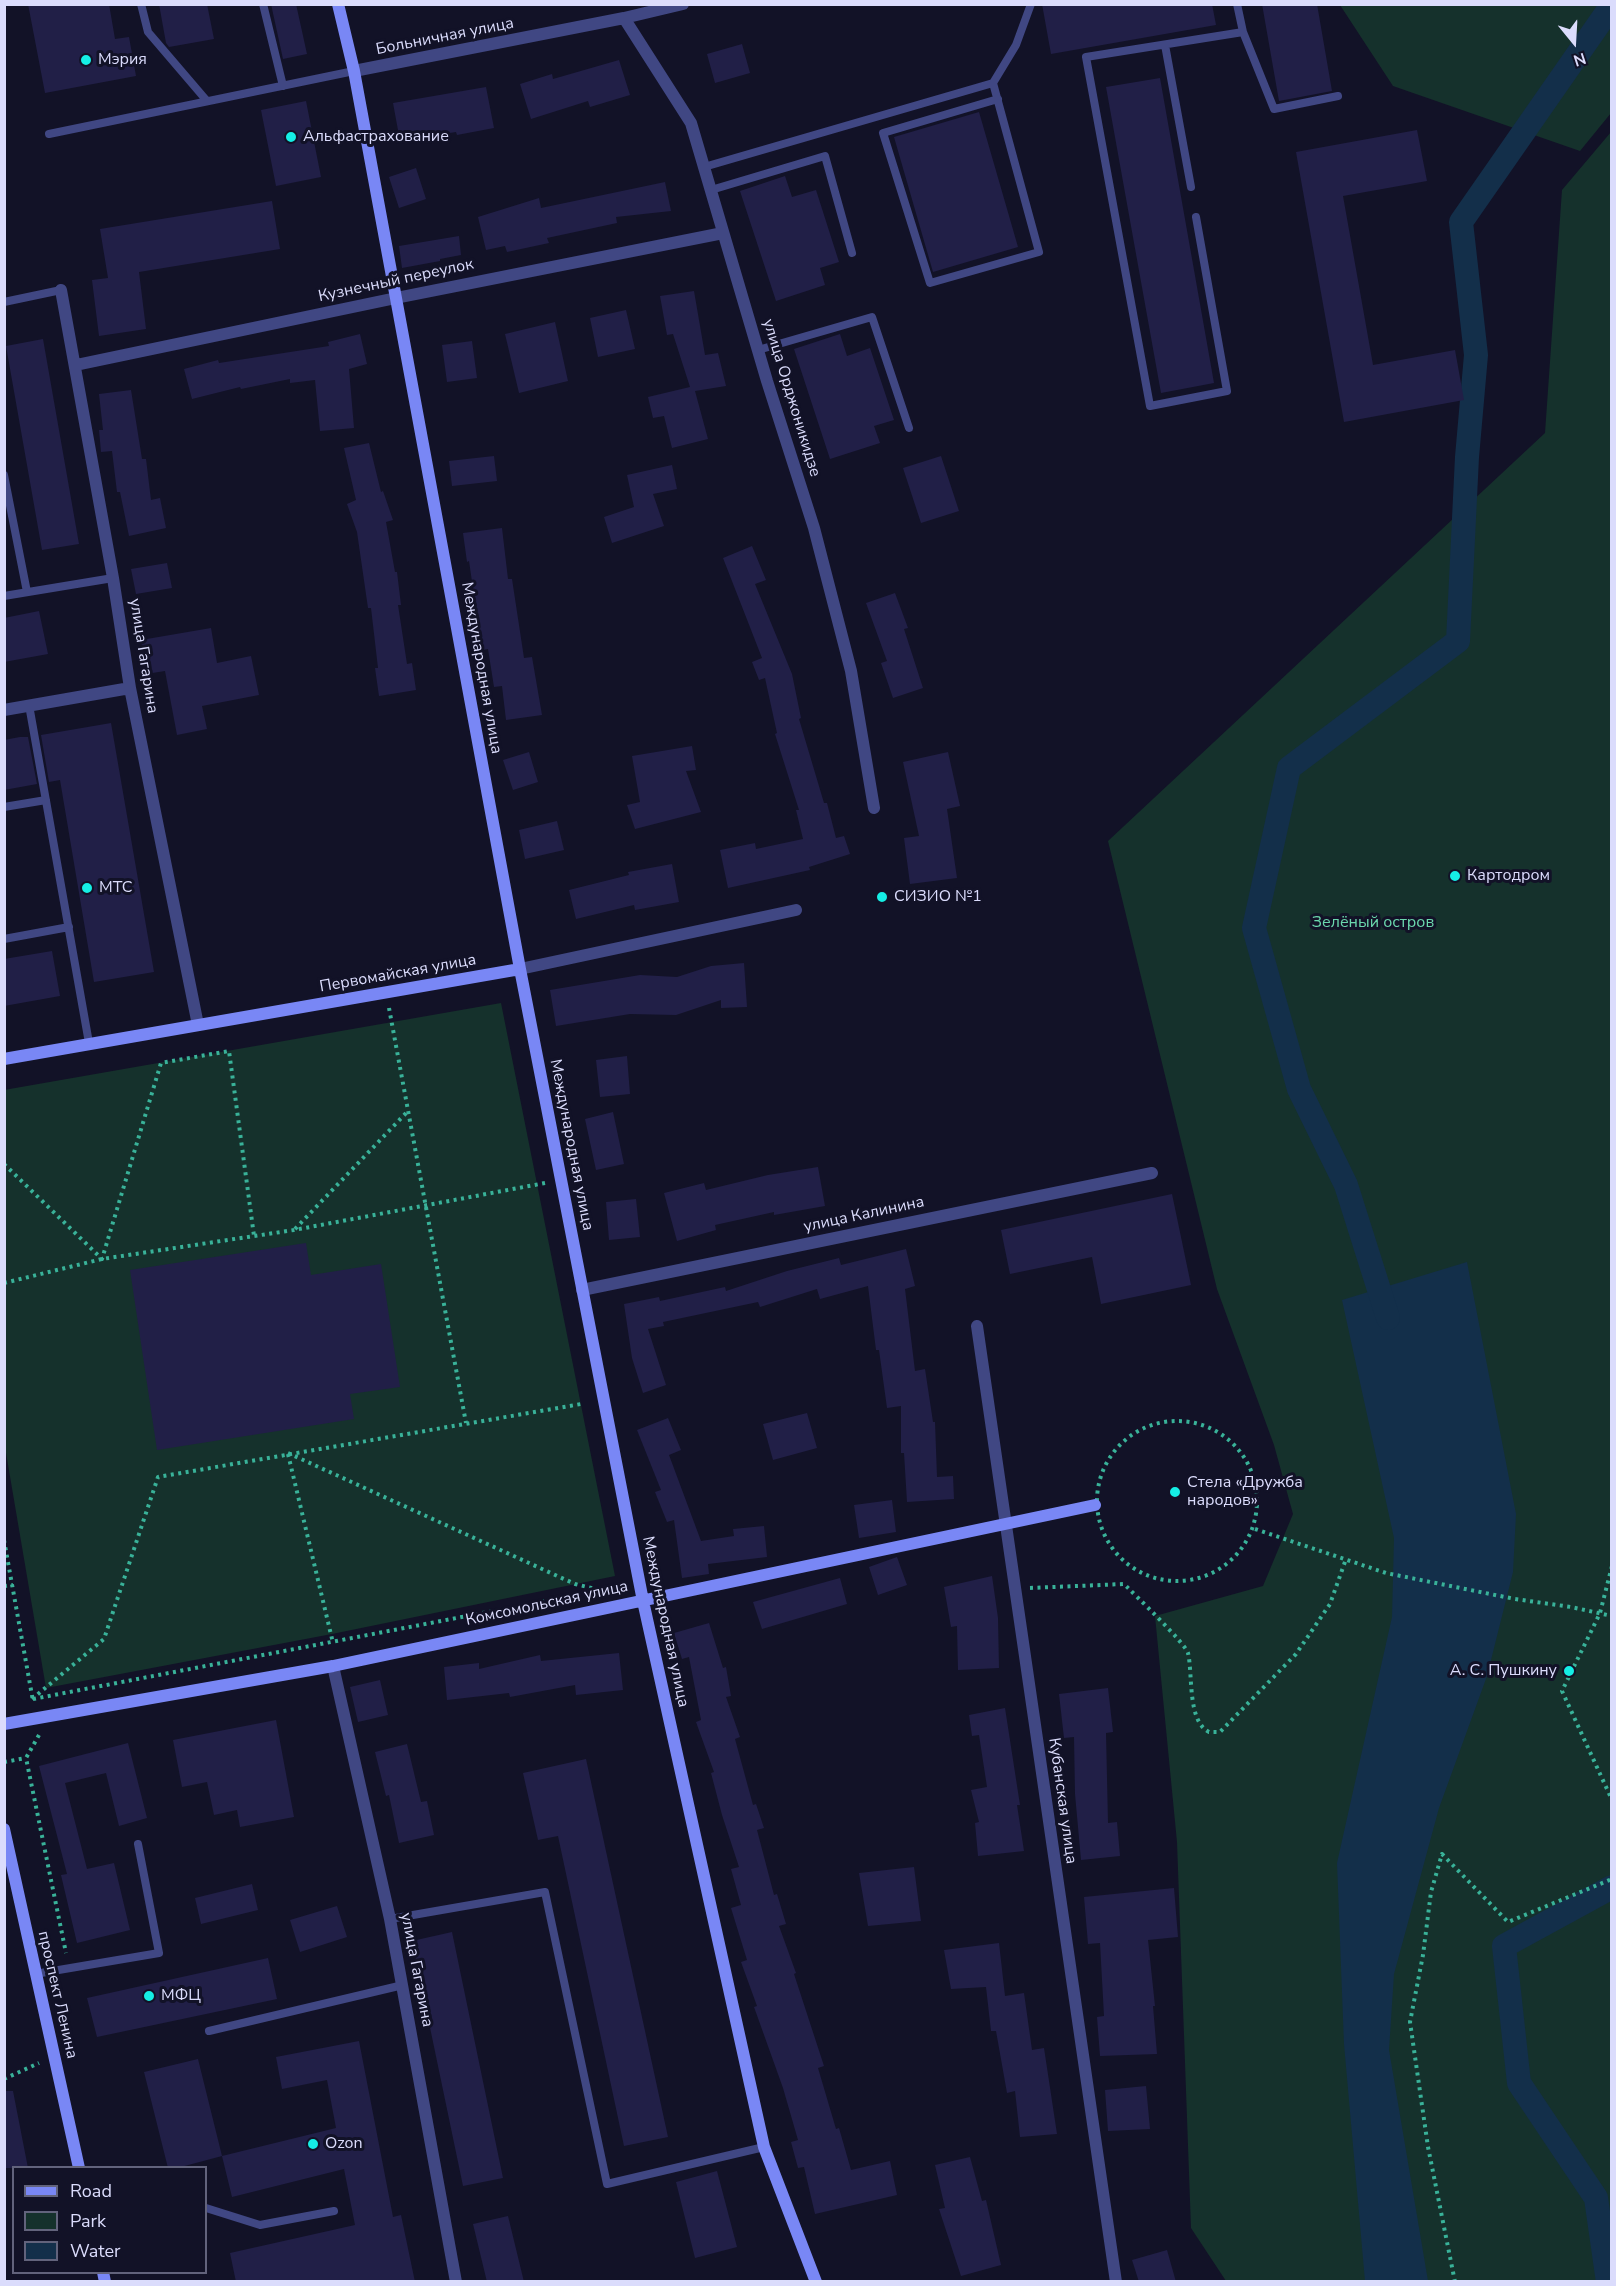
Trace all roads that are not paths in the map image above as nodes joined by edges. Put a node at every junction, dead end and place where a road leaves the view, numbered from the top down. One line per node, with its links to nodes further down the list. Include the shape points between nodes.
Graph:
1 (141, 4): 15 (lane, via 148,32)
2 (263, 4): 12 (lane)
3 (338, 4): 10 (main road, Международная улица)
4 (683, 4): 7 (street, Больничная улица)
5 (1031, 4): 11 (lane, via 1016,45)
6 (1237, 4): 8 (lane)
7 (624, 18): 10 (street, Больничная улица); 17 (street, улица Орджоникидзе, via 691,123)
8 (1243, 32): 9 (lane); 13 (lane, via 1274,109)
9 (1165, 45): 18 (lane); 20 (lane, via 1086,57 1150,406 1227,391)
10 (354, 71): 12 (lane); 24 (main road, Международная улица)
11 (993, 83): 14 (lane); 17 (lane)
12 (283, 86): 15 (lane)
13 (1338, 96)
14 (998, 99): 14 (lane, via 1039,252 930,283 883,133)
15 (207, 101): 16 (lane)
16 (49, 134)
17 (704, 167): 19 (street, улица Орджоникидзе)
18 (1191, 186)
19 (711, 189): 21 (street, улица Орджоникидзе); 22 (lane, via 825,156)
20 (1196, 217)
21 (723, 233): 24 (street, Кузнечный переулок); 26 (street, улица Орджоникидзе)
22 (852, 253)
23 (62, 290): 25 (lane); 27 (street, улица Гагарина)
24 (396, 298): 27 (street, Кузнечный переулок); 42 (main road, Международная улица)
25 (4, 302)
26 (758, 350): 28 (lane, via 872,317); 38 (street, улица Орджоникидзе, via 814,528 851,671)
27 (76, 365): 30 (street, улица Гагарина)
28 (909, 428)
29 (4, 475): 31 (lane)
30 (113, 578): 31 (lane); 33 (street, улица Гагарина)
31 (27, 592): 32 (lane)
32 (4, 596)
33 (130, 688): 34 (street); 43 (street, улица Гагарина)
34 (29, 705): 35 (street); 36 (lane)
35 (4, 710)
36 (46, 800): 37 (lane); 40 (lane)
37 (4, 807)
38 (874, 808)
39 (796, 910): 42 (street, Первомайская улица)
40 (69, 927): 41 (lane); 44 (lane)
41 (4, 939)
42 (520, 969): 43 (main road, Первомайская улица); 47 (main road, Международная улица)
43 (198, 1025): 44 (main road, Первомайская улица)
44 (89, 1043): 45 (main road, Первомайская улица)
45 (4, 1059)
46 (1152, 1173): 47 (street, улица Калинина)
47 (582, 1290): 51 (main road, Международная улица)
48 (977, 1326): 50 (street, Кубанская улица)
49 (1095, 1505): 50 (main road, Комсомольская улица)
50 (1005, 1523): 51 (main road, Комсомольская улица); 66 (street, Кубанская улица)
51 (643, 1601): 52 (main road, Комсомольская улица); 60 (main road, Международная улица)
52 (333, 1666): 53 (main road, Комсомольская улица); 56 (street, улица Гагарина)
53 (4, 1724)
54 (4, 1829): 57 (main road, проспект Ленина)
55 (138, 1844): 57 (lane, via 159,1953)
56 (390, 1919): 58 (street, улица Гагарина); 60 (lane, via 545,1892 607,2184)
57 (35, 1974): 61 (main road, проспект Ленина)
58 (403, 1985): 59 (lane); 64 (street, улица Гагарина)
59 (209, 2031)
60 (764, 2147): 65 (main road, Международная улица)
61 (79, 2166)
62 (207, 2208): 63 (lane, via 260,2225)
63 (334, 2211)
64 (456, 2282)
65 (816, 2282)
66 (1116, 2282)

